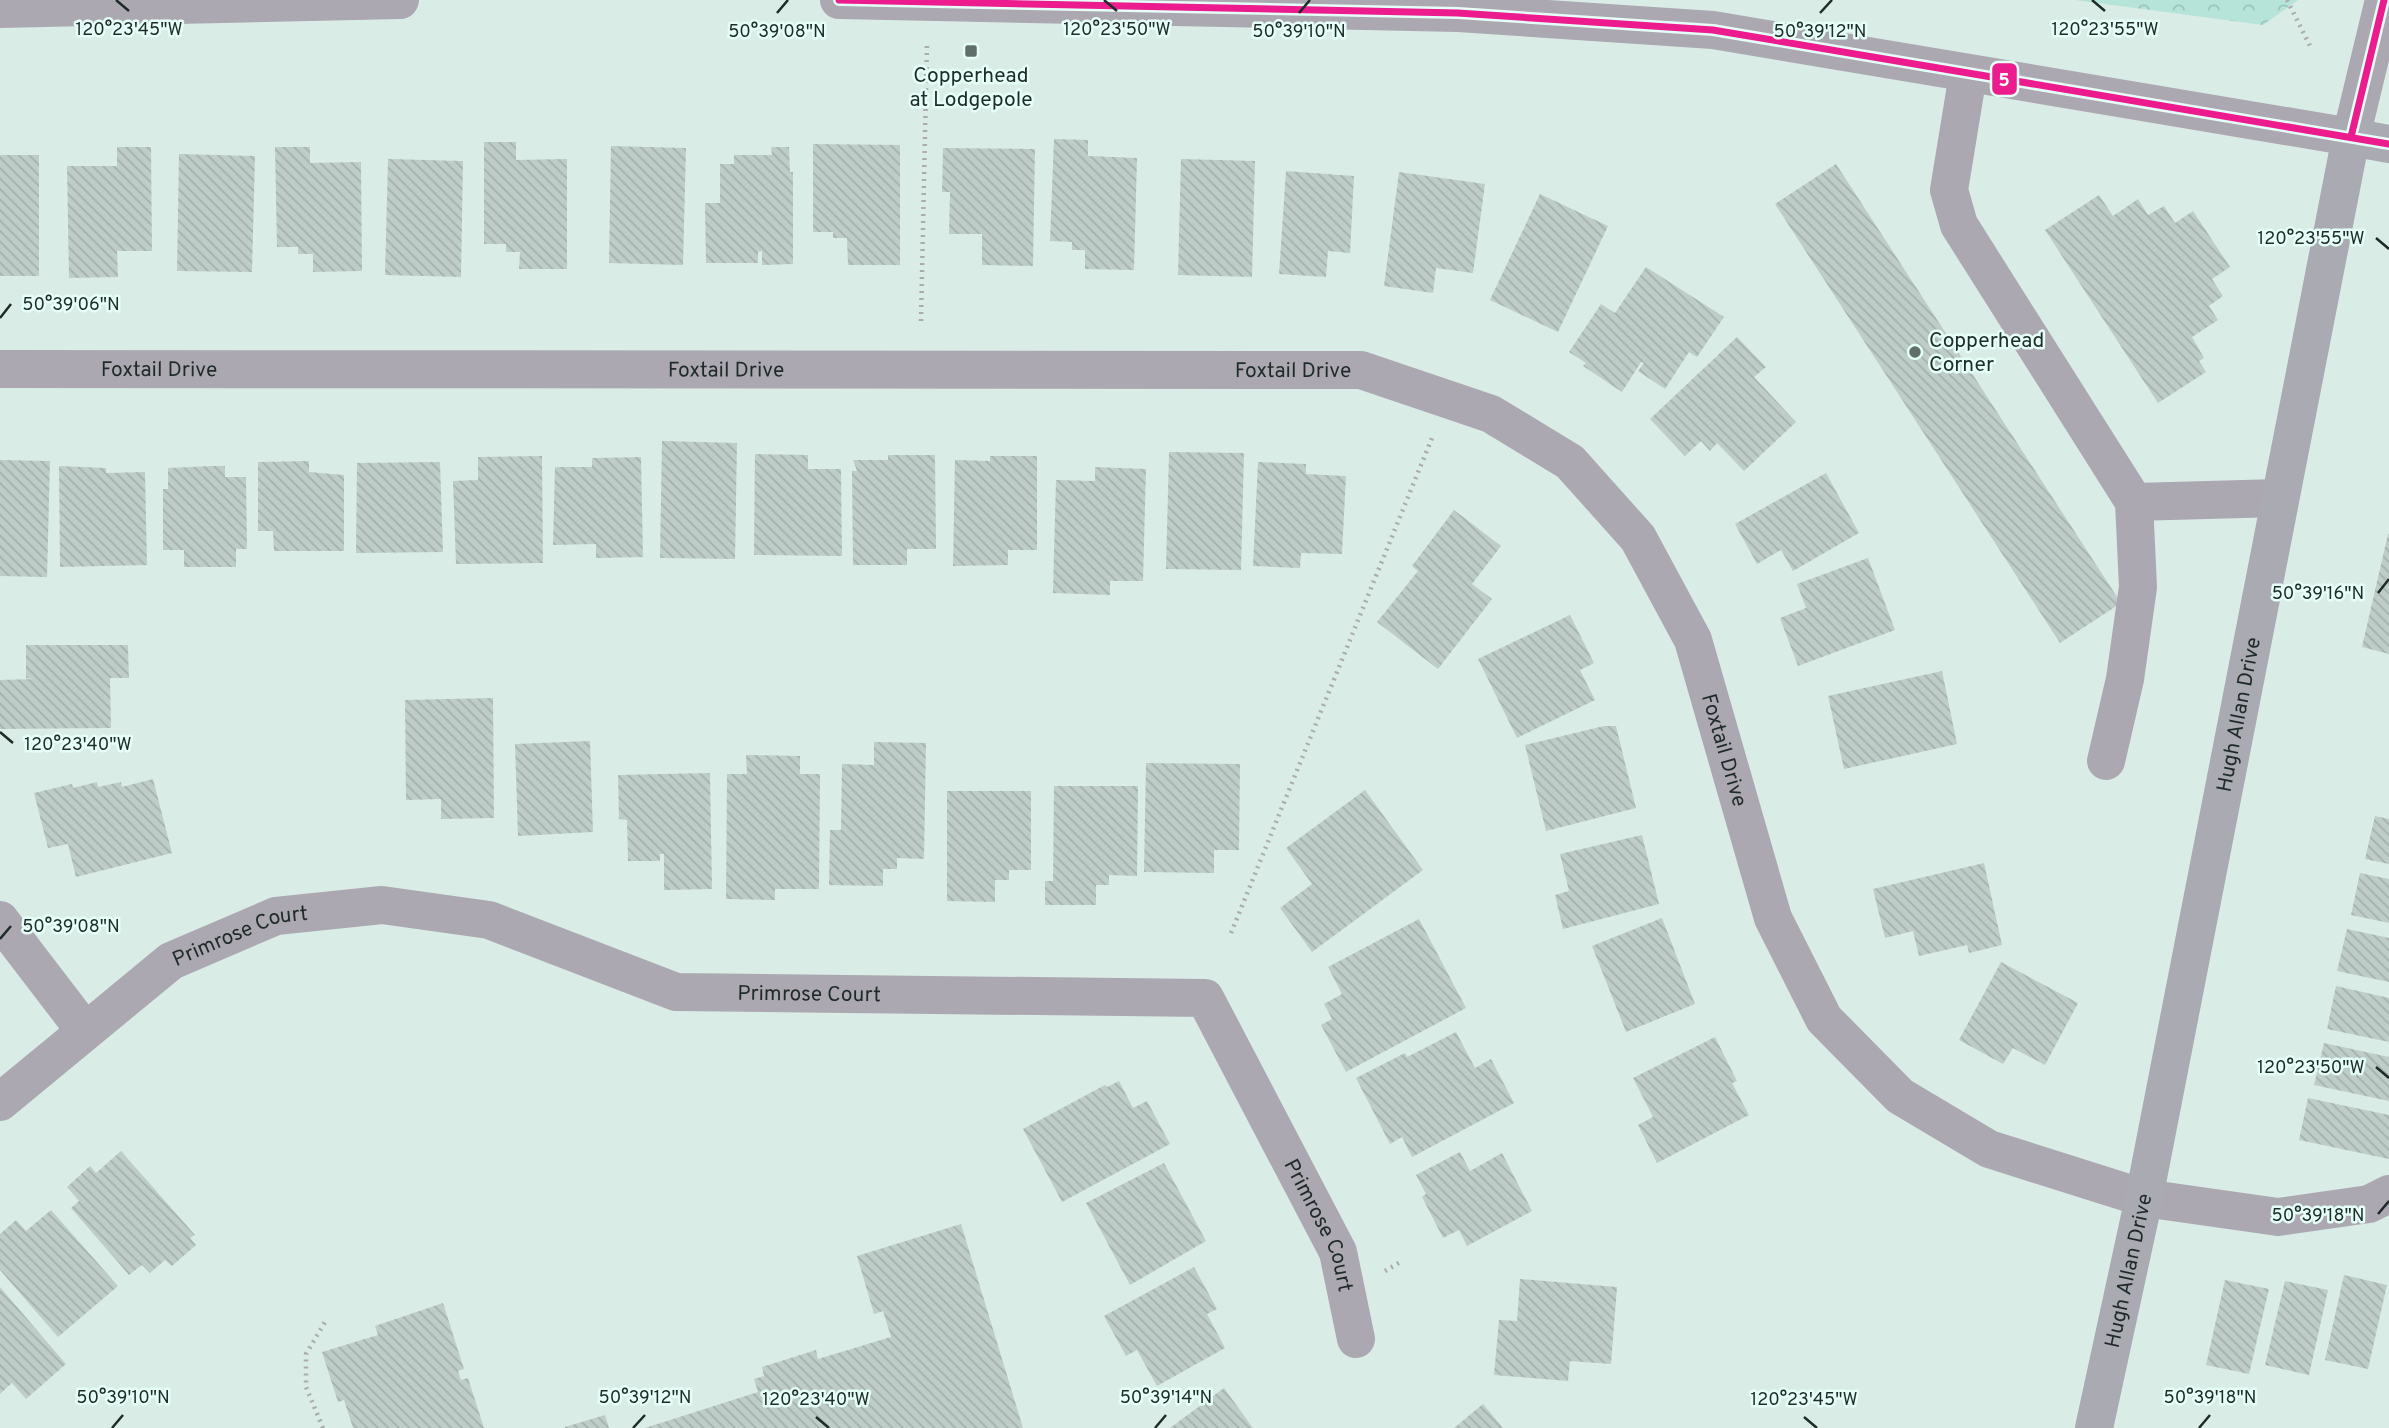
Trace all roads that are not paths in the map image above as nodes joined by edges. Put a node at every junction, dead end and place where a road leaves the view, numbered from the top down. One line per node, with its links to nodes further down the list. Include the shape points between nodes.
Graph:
1 (400, 0): 5 (street)
2 (839, 0): 4 (street)
3 (2384, 0): 7 (street, Hugh Allan Drive)
4 (1458, 7): 6 (street, via 1713,30)
5 (0, 9)
6 (1969, 74): 7 (street); 11 (street, via 1949,190 1959,226)
7 (2351, 136): 8 (main road); 10 (main road, Hugh Allan Drive)
8 (2389, 144)
9 (0, 369): 17 (street, Foxtail Drive, via 1361,370 1491,414 1570,462 1638,538 1693,640 1773,918 1824,1019 1900,1096 1989,1149)
10 (2280, 498): 11 (street); 17 (main road, Hugh Allan Drive)
11 (2134, 502): 12 (street, via 2138,587 2125,679)
12 (2106, 761)
13 (0, 920): 14 (street)
14 (85, 1031): 15 (street); 18 (street, Primrose Court, via 171,961 276,916 382,905 489,920 676,992 1205,998 1338,1252)
15 (0, 1102)
16 (2389, 1194): 17 (street, Foxtail Drive, via 2370,1204 2278,1217)
17 (2144, 1198): 19 (main road, Hugh Allan Drive)
18 (1356, 1339)
19 (2094, 1428)

